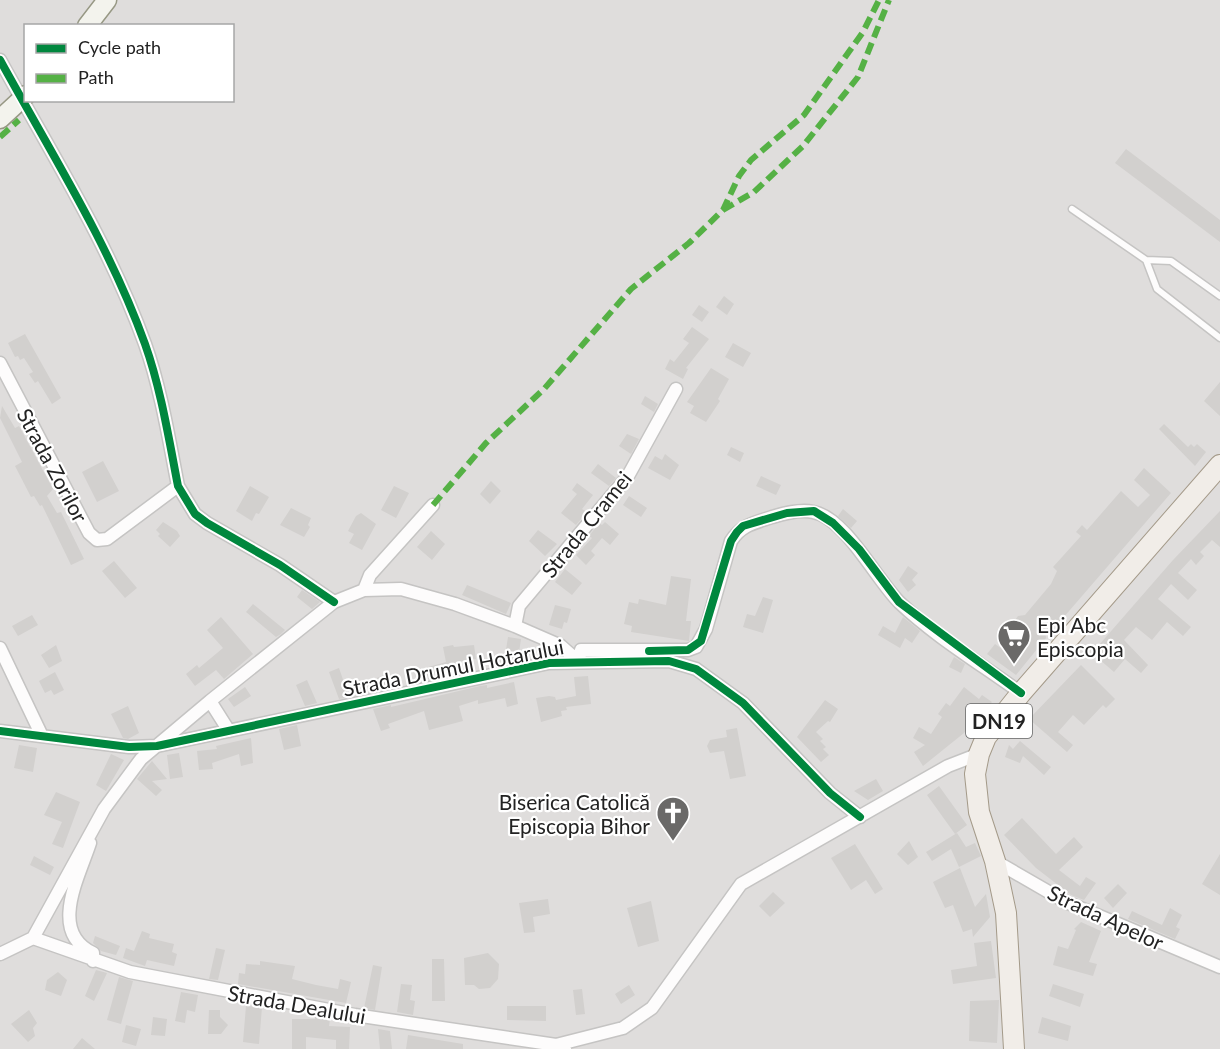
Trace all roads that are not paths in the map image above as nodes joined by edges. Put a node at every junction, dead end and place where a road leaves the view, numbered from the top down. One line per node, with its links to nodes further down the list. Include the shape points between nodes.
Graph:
1 (107, 0): 2 (main road)
2 (89, 24)
3 (0, 60): 4 (street)
4 (24, 98): 6 (main road)
5 (26, 102): 14 (street, via 134,316 152,370)
6 (0, 119)
7 (1072, 209): 8 (lane)
8 (1146, 260): 9 (lane, via 1171,261); 10 (lane, via 1157,289)
9 (1220, 296)
10 (1220, 338)
11 (0, 363): 14 (street, Strada Zorilor, via 89,533 97,540 107,539)
12 (676, 389): 18 (street, Strada Cramei, via 628,476 519,606)
13 (1220, 465): 21 (main road, DN19)
14 (178, 486): 17 (street, via 201,519)
15 (433, 505): 16 (street, via 370,575)
16 (364, 590): 17 (street); 18 (street, via 401,589)
17 (334, 602): 22 (street)
18 (515, 626): 20 (street, via 561,646)
19 (0, 648): 25 (street)
20 (578, 661): 21 (street, via 581,650 586,648 612,651 696,647 706,629 737,532 743,526 787,513 814,512 833,523 859,549 899,602); 24 (street, Strada Drumul Hotarului, via 549,663); 28 (street, Strada Drumul Hotarului, via 669,661 696,669 743,704 830,793)
21 (1021, 693): 27 (main road, DN19, via 986,737)
22 (210, 701): 24 (street); 26 (street)
23 (0, 730): 25 (street, Strada Drumul Hotarului)
24 (229, 731): 26 (street, Strada Drumul Hotarului)
25 (42, 736): 26 (street, Strada Drumul Hotarului, via 129,747)
26 (157, 746): 29 (street, via 122,783)
27 (979, 754): 28 (street, via 948,766); 30 (main road, DN19, via 975,774 979,812)
28 (860, 817): 35 (street, via 741,884 652,1008 624,1028)
29 (94, 830): 31 (street, via 75,857); 33 (street, via 72,894 68,920 76,943 93,953)
30 (995, 861): 34 (street, Strada Apelor, via 1066,902); 36 (main road, DN19, via 1006,913)
31 (33, 938): 32 (street); 33 (street, Strada Dealului)
32 (0, 954)
33 (93, 961): 35 (street, Strada Dealului, via 130,972 355,1015)
34 (1220, 967)
35 (561, 1047)
36 (1014, 1049)

